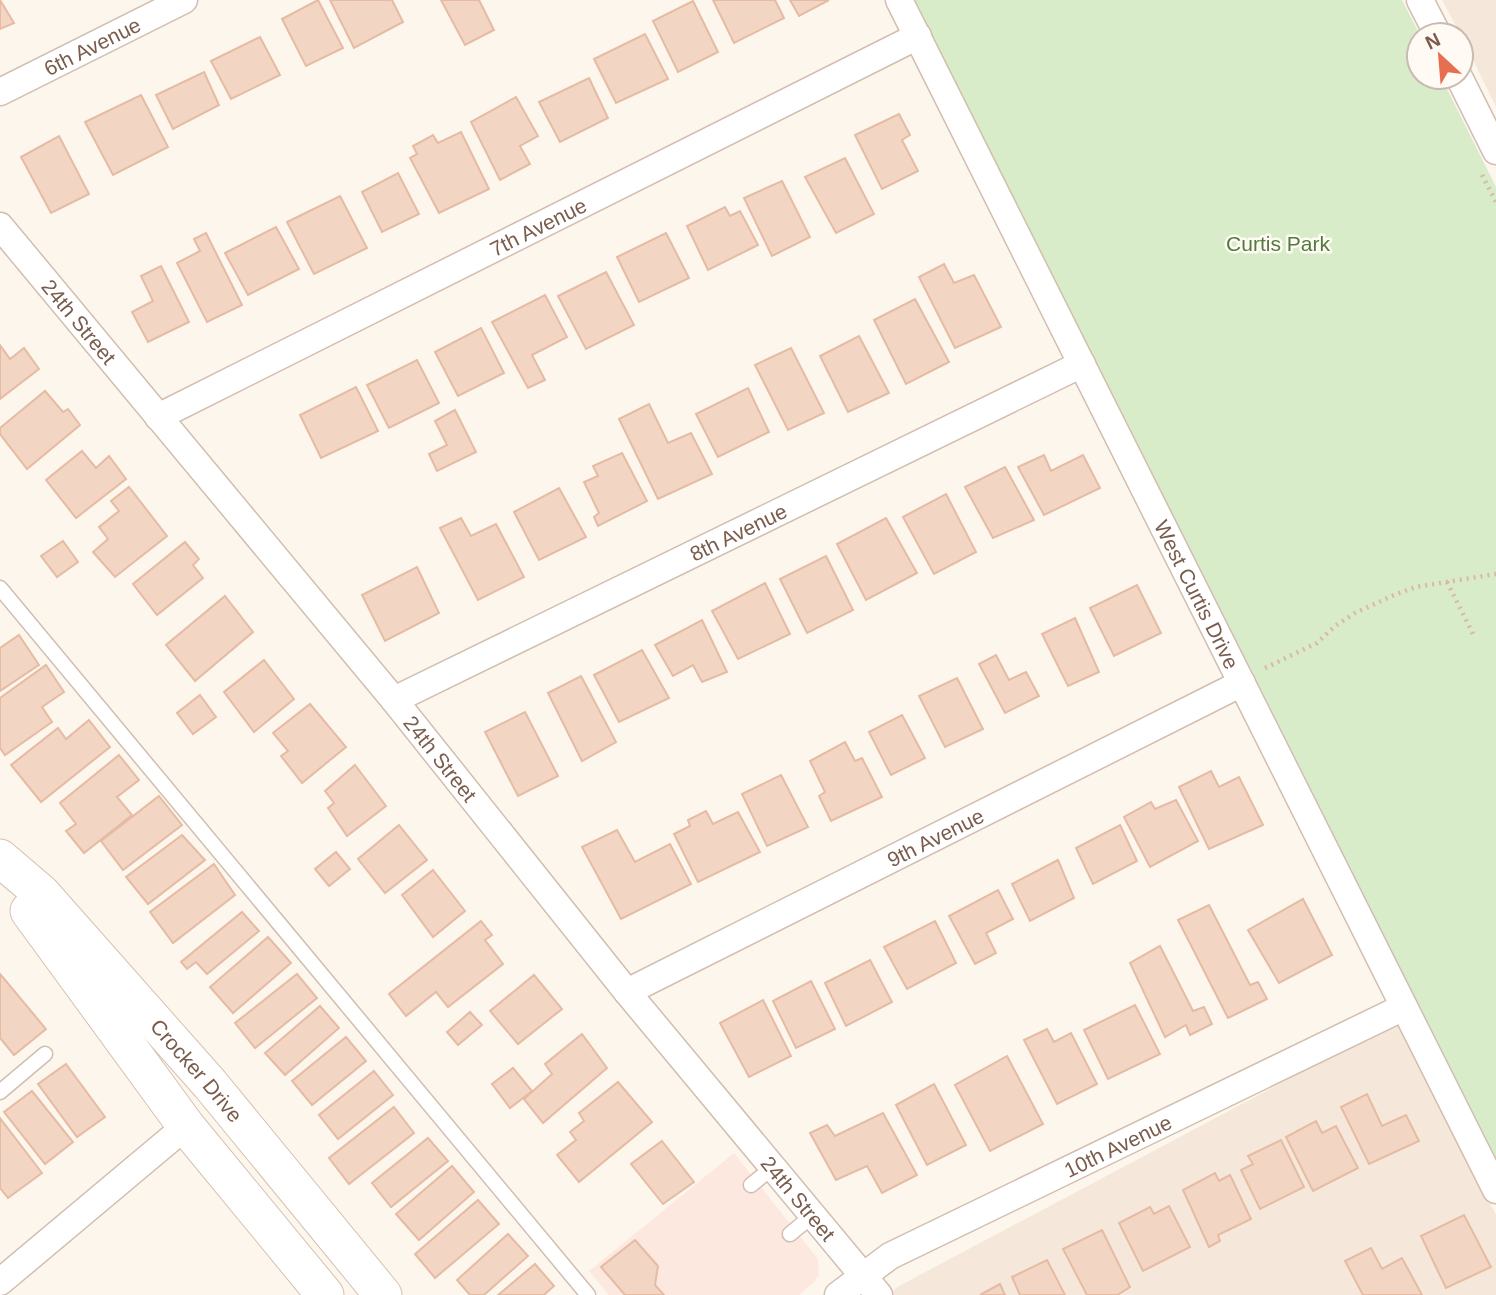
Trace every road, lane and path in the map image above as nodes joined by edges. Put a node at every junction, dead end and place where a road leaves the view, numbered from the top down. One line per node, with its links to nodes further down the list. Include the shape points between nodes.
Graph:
1 (184, 0): 7 (street, 6th Avenue)
2 (900, 0): 5 (street, West Curtis Drive)
3 (1420, 0): 4 (street)
4 (1431, 21)
5 (918, 36): 10 (street, West Curtis Drive); 11 (street, 7th Avenue)
6 (1466, 91): 8 (street)
7 (0, 92)
8 (1496, 151)
9 (0, 226): 11 (street, 24th Street)
10 (1082, 364): 16 (street, West Curtis Drive); 17 (street, 8th Avenue)
11 (158, 417): 17 (street, 24th Street)
12 (1496, 574): 13 (path)
13 (1447, 582): 15 (path); 16 (path, via 1416,587 1371,604 1317,643)
14 (0, 587): 34 (lane)
15 (1473, 634)
16 (1250, 677): 20 (street, 9th Avenue); 21 (street, West Curtis Drive)
17 (394, 701): 20 (street, 24th Street)
18 (0, 858): 33 (street, Crocker Drive, via 41,893 201,1074)
19 (0, 865): 24 (street, Crocker Drive)
20 (628, 992): 25 (street, 24th Street)
21 (1404, 1007): 27 (street, West Curtis Drive); 31 (street, 10th Avenue, via 890,1256)
22 (45, 1054): 23 (lane)
23 (0, 1092)
24 (186, 1126): 30 (street); 32 (street, Crocker Drive)
25 (772, 1168): 26 (lane); 28 (street, 24th Street)
26 (751, 1185)
27 (1496, 1189)
28 (812, 1216): 29 (lane); 31 (street, 24th Street)
29 (790, 1234)
30 (2, 1275)
31 (871, 1286): 35 (street, 10th Avenue)
32 (325, 1295)
33 (383, 1295)
34 (588, 1295)
35 (838, 1295)

